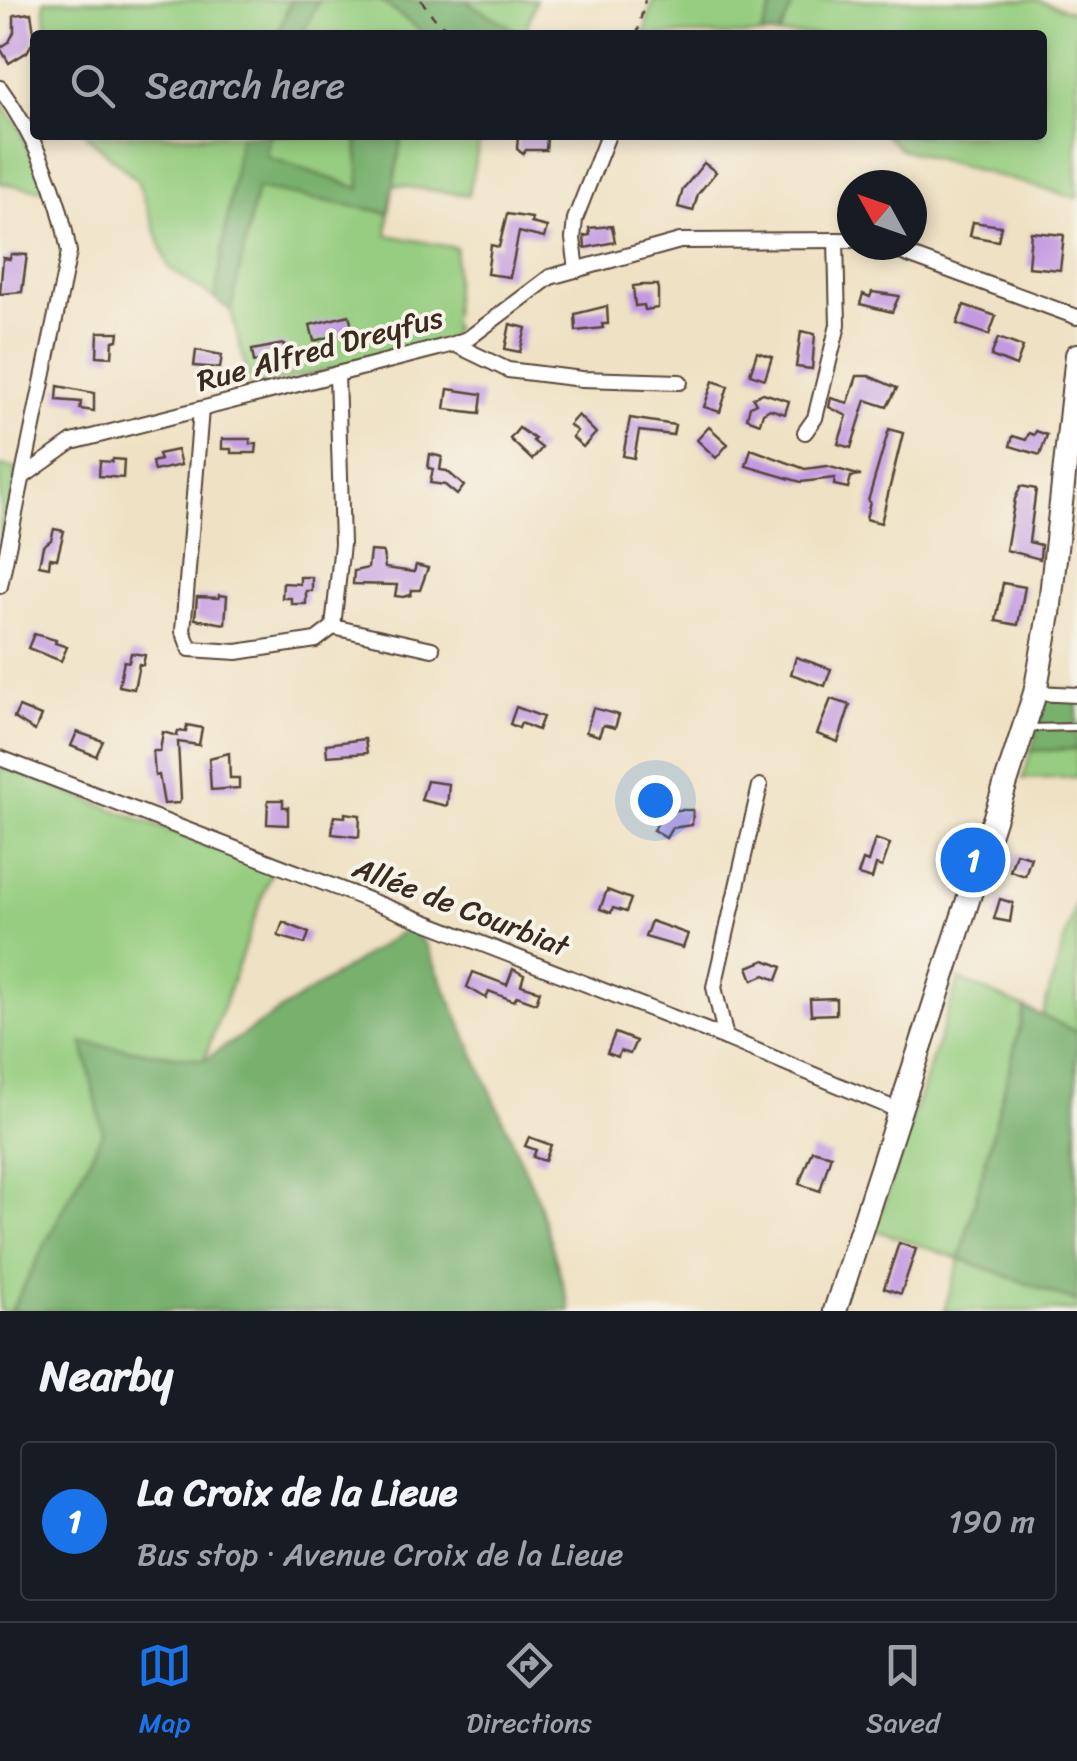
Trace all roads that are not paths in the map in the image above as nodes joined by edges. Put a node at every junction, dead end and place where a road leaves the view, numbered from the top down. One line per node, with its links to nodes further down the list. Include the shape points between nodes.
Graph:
1 (0, 88): 2 (street)
2 (30, 136)
3 (32, 140): 15 (street, via 62,213 69,252)
4 (606, 140): 7 (street, via 575,219)
5 (836, 240): 7 (street, Rue Alfred Dreyfus, via 680,241); 14 (street, via 838,326 815,418)
6 (922, 260): 8 (street)
7 (578, 270): 9 (street, Rue Alfred Dreyfus, via 550,277)
8 (1077, 316)
9 (454, 344): 11 (street, Rue Alfred Dreyfus); 12 (street, via 508,370)
10 (1077, 355): 19 (main road)
11 (338, 374): 13 (street, Rue Alfred Dreyfus); 17 (street, via 342,544)
12 (680, 382)
13 (201, 409): 15 (street, Rue Alfred Dreyfus, via 72,442); 17 (street, via 183,631 190,649 236,652 316,640)
14 (805, 432)
15 (24, 476): 16 (street)
16 (0, 586)
17 (333, 626): 18 (street)
18 (432, 649)
19 (1035, 692): 20 (street); 22 (main road)
20 (1077, 695)
21 (1077, 726): 22 (lane)
22 (1024, 728): 26 (main road)
23 (0, 758): 25 (street, Allée de Courbiat)
24 (760, 786): 25 (street, via 714,987)
25 (726, 1038): 26 (street, Allée de Courbiat)
26 (900, 1111): 27 (main road)
27 (835, 1311)

